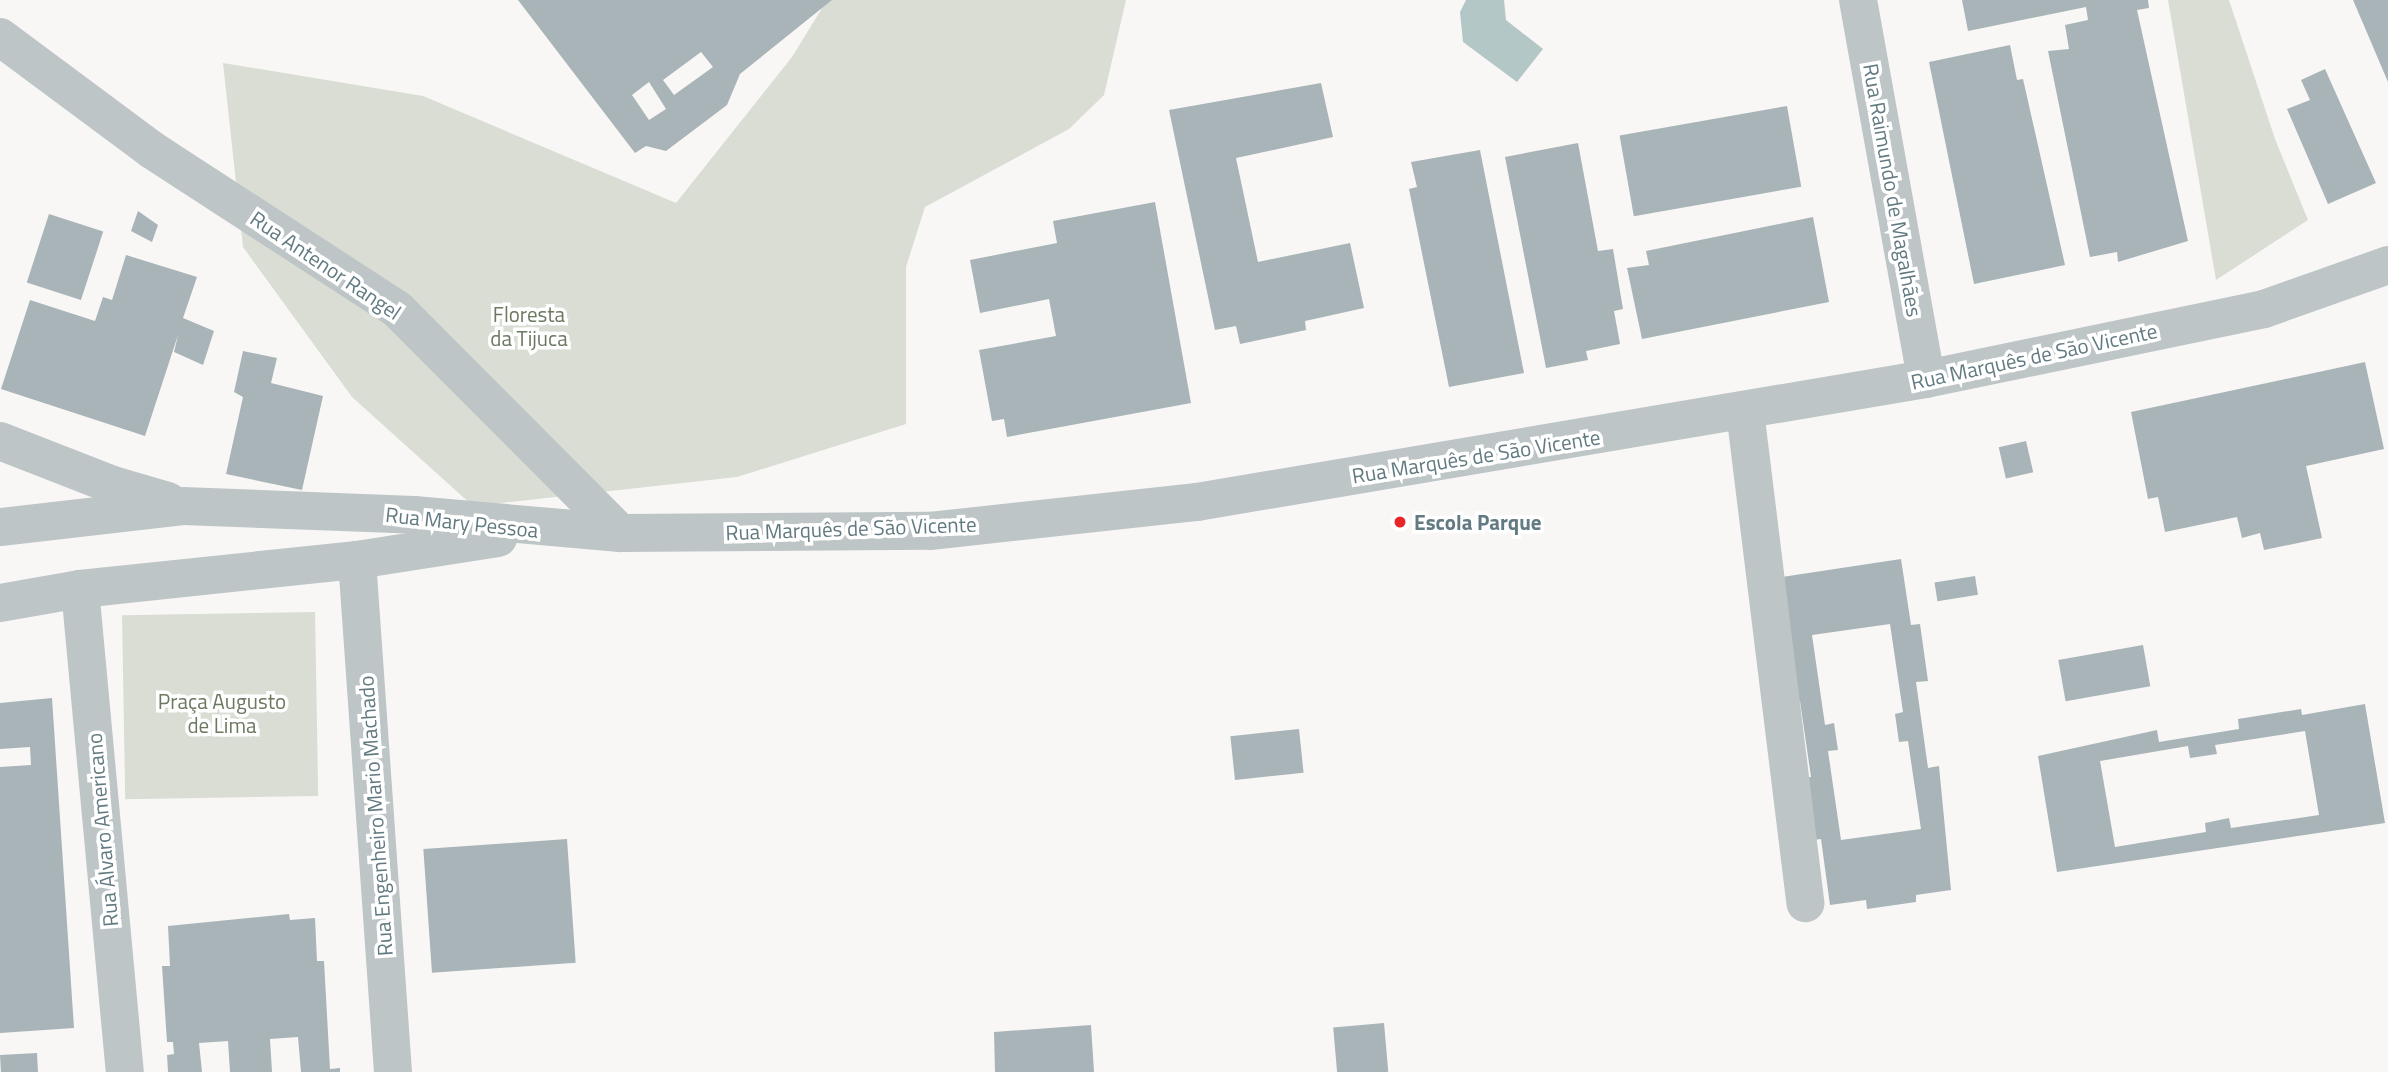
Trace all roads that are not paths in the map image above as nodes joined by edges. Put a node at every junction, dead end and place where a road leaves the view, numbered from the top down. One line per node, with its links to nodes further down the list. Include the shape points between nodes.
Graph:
1 (1858, 0): 4 (street, Rua Raimundo de Magalhães)
2 (0, 37): 10 (street, Rua Antenor Rangel, via 152,150 398,310)
3 (2388, 265): 4 (street, Rua Marquês de São Vicente, via 2264,309)
4 (1926, 379): 5 (street, Rua Marquês de São Vicente)
5 (1745, 411): 10 (street, Rua Marquês de São Vicente, via 1170,505 930,531); 14 (street)
6 (0, 441): 7 (street, via 113,485)
7 (183, 506): 8 (street, Rua Mary Pessoa); 9 (street, Rua Mary Pessoa, via 414,515)
8 (0, 527)
9 (549, 530): 10 (street, Rua Marquês de São Vicente); 11 (street, Rua Mary Pessoa)
10 (620, 533)
11 (357, 560): 12 (street, Rua Mary Pessoa); 16 (street, Rua Engenheiro Mario Machado)
12 (80, 589): 13 (street, Rua Mary Pessoa); 15 (street, Rua Álvaro Americano)
13 (0, 603)
14 (1805, 903)
15 (125, 1072)
16 (393, 1072)

